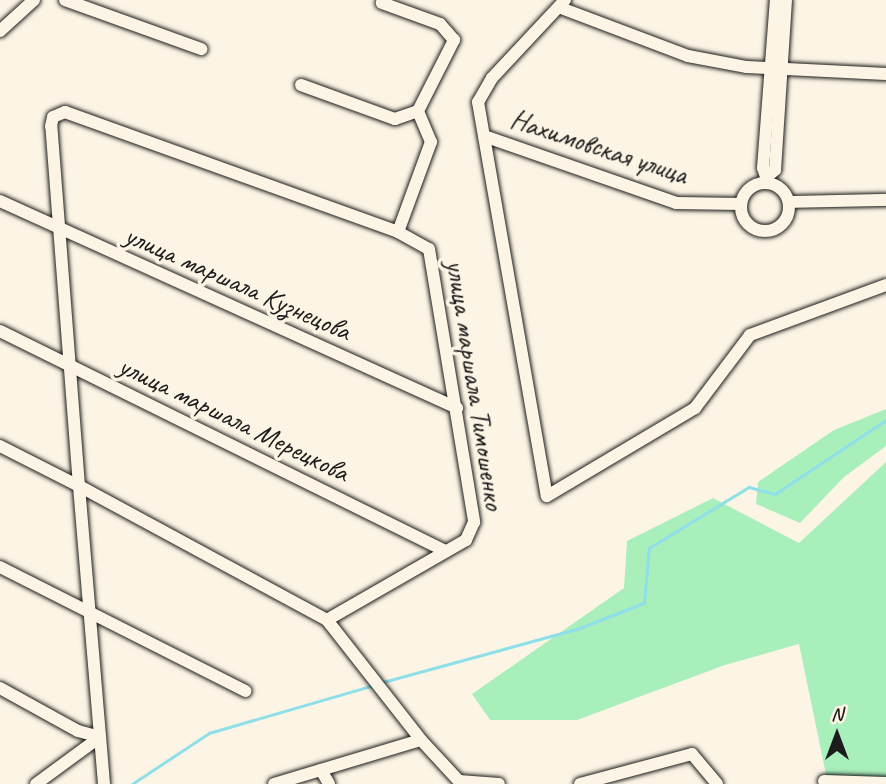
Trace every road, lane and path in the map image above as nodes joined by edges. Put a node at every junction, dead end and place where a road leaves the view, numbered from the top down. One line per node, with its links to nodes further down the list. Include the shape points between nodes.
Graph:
1 (34, 0): 7 (street)
2 (65, 0): 8 (street)
3 (776, 0): 9 (street)
4 (786, 0): 9 (street)
5 (382, 3): 12 (street, via 450,31 452,48)
6 (563, 4): 9 (street, via 688,56); 15 (street, via 492,78 478,102)
7 (0, 31)
8 (201, 49)
9 (776, 67): 10 (street); 16 (street, via 775,170)
10 (886, 74)
11 (301, 85): 13 (street)
12 (418, 111): 13 (street); 14 (street)
13 (395, 119): 14 (street)
14 (427, 131): 22 (street, via 431,142)
15 (484, 136): 20 (street, Нахимовская улица, via 676,203); 23 (street, via 547,496 695,408 750,335)
16 (768, 179): 19 (street); 20 (street, via 750,188)
17 (886, 200): 19 (street)
18 (0, 201): 21 (street, улица маршала Кузнецова)
19 (789, 202): 20 (street, via 784,222 764,231 743,217)
20 (741, 204)
21 (59, 228): 22 (street, улица маршала Тимошенко, via 51,126 53,117 65,112); 25 (street, улица маршала Тимошенко); 26 (street, улица маршала Кузнецова)
22 (398, 232): 26 (street, улица маршала Тимошенко, via 423,244 433,257)
23 (886, 285)
24 (0, 331): 25 (street, улица маршала Мерецкова)
25 (70, 366): 28 (street, улица маршала Тимошенко); 29 (street, улица маршала Мерецкова)
26 (457, 408): 29 (street, улица маршала Тимошенко, via 474,522 466,540)
27 (0, 446): 28 (street)
28 (79, 486): 31 (street, улица маршала Тимошенко); 32 (street)
29 (446, 551): 32 (street, улица маршала Тимошенко)
30 (0, 567): 31 (street)
31 (89, 612): 34 (street); 35 (street, улица маршала Тимошенко)
32 (327, 620): 36 (street)
33 (0, 688): 35 (street, via 78,731)
34 (246, 691)
35 (100, 737): 41 (street); 42 (street, улица маршала Тимошенко)
36 (421, 740): 37 (street); 39 (street)
37 (321, 770): 43 (street); 44 (street)
38 (824, 781): 40 (street)
39 (459, 782): 45 (street)
40 (886, 783)
41 (36, 784)
42 (104, 784)
43 (274, 784)
44 (329, 784)
45 (499, 784)
46 (585, 784): 47 (street, via 692,754)
47 (717, 784)

